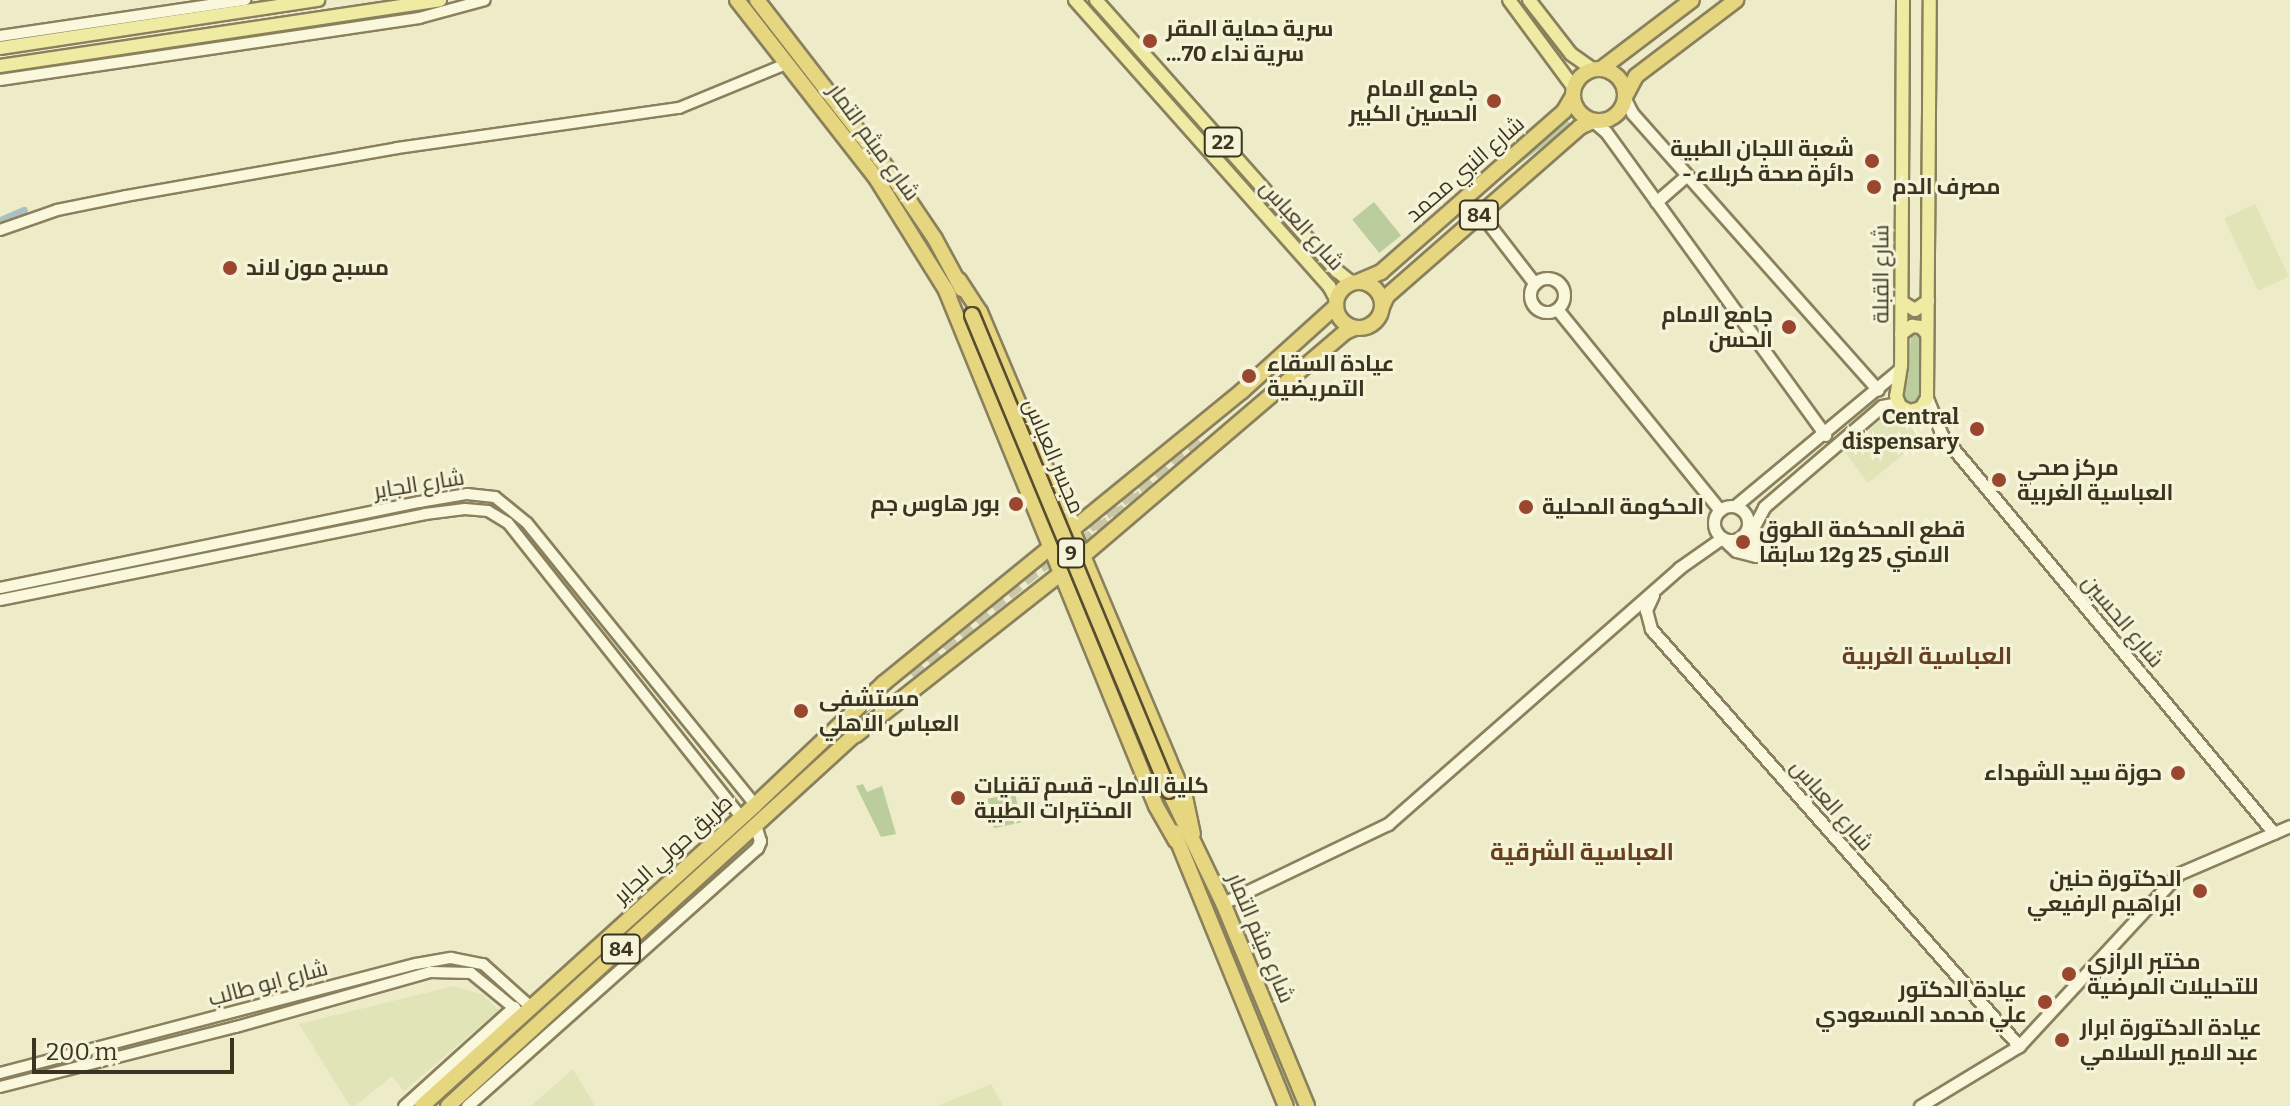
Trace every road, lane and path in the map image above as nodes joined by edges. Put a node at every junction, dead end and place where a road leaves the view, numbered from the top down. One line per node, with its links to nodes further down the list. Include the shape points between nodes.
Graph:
1 (245, 0): 16 (street)
2 (318, 0): 15 (main road)
3 (440, 0): 19 (main road)
4 (485, 0): 19 (street, via 419,18)
5 (737, 0): 21 (highway, شارع ميثم التمار / 9)
6 (757, 0): 32 (highway, شارع ميثم التمار / 9, via 889,171)
7 (1075, 0): 37 (main road, شارع العباس, via 1329,286)
8 (1096, 0): 33 (main road, شارع العباس / 22, via 1337,271)
9 (1509, 0): 20 (main road)
10 (1529, 0): 17 (main road)
11 (1692, 0): 23 (highway)
12 (1736, 0): 26 (highway, 84, via 1636,76)
13 (1903, 0): 38 (main road, شارع القبلة)
14 (1930, 0): 36 (main road)
15 (284, 2): 18 (main road)
16 (0, 36)
17 (1562, 43): 20 (main road, via 1560,50); 23 (main road, via 1578,60)
18 (0, 48)
19 (154, 52): 22 (main road); 24 (street)
20 (1550, 53): 25 (main road)
21 (788, 63): 31 (street, via 679,108 397,148 126,196 57,210); 35 (highway, شارع ميثم التمار / 9, via 876,178)
22 (0, 66)
23 (1597, 69): 25 (highway, via 1583,75); 26 (highway, via 1620,78)
24 (0, 80)
25 (1574, 92): 27 (highway); 33 (highway, شارع النبي محمد / 84, via 1564,111 1381,272)
26 (1625, 99): 27 (highway, 84, via 1610,119); 28 (main road)
27 (1587, 124): 29 (main road, via 1603,128); 30 (highway, شارع النبي محمد / 84)
28 (1687, 175): 29 (main road); 49 (main road)
29 (1656, 202): 55 (main road)
30 (1481, 214): 34 (main road); 39 (highway, شارع النبي محمد / 84, via 1387,296)
31 (0, 230)
32 (959, 280): 41 (highway, شارع ميثم التمار / 9); 58 (highway, via 980,312)
33 (1356, 282): 37 (highway, 84); 39 (highway, via 1376,289)
34 (1535, 284): 40 (main road, via 1534,306 1543,312); 40 (main road, via 1548,279 1561,285 1564,298)
35 (945, 288): 41 (highway, شارع ميثم التمار / 9); 59 (highway)
36 (1928, 301): 38 (main road, via 1915,310); 44 (main road)
37 (1336, 302): 42 (highway, via 1340,318); 46 (highway, 84)
38 (1902, 302): 43 (main road, شارع القبلة)
39 (1382, 307): 42 (highway, 84, via 1374,322)
40 (1557, 309): 57 (main road)
41 (969, 317): 77 (highway, مجسر العباس / 9)
42 (1355, 328): 48 (highway, 84)
43 (1901, 334): 44 (main road, via 1912,326); 45 (main road, شارع القبلة)
44 (1927, 334): 52 (main road)
45 (1901, 366): 49 (main road); 53 (main road, شارع القبلة)
46 (1271, 367): 47 (highway, 84); 48 (highway, via 1272,379)
47 (1255, 381): 50 (highway, 84); 51 (highway, via 1267,385)
48 (1282, 386): 51 (highway, 84)
49 (1878, 390): 55 (main road)
50 (1242, 391): 54 (highway, 84, via 1200,442); 58 (highway, via 1087,516)
51 (1270, 396): 54 (highway, 84)
52 (1927, 398): 53 (main road, via 1914,411); 81 (main road, شارع الحسين, via 1942,435)
53 (1898, 403): 61 (main road, via 1882,406 1764,507 1752,530 1756,556 1739,553)
54 (1256, 408): 60 (highway)
55 (1825, 435): 56 (main road)
56 (1735, 506): 57 (main road); 61 (main road, via 1746,515 1747,530 1737,540)
57 (1720, 510): 61 (main road, via 1714,525)
58 (1068, 522): 62 (highway); 63 (highway)
59 (1042, 527): 62 (highway); 64 (highway, via 1043,543)
60 (1105, 538): 63 (highway); 66 (highway, via 1092,563)
61 (1722, 538): 67 (main road)
62 (1050, 546): 64 (highway); 65 (highway)
63 (1083, 556): 65 (highway); 66 (highway)
64 (1033, 560): 75 (highway, via 884,683)
65 (1061, 574): 70 (highway); 71 (highway)
66 (1093, 581): 82 (highway, via 1185,797)
67 (1663, 582): 84 (main road, via 1388,824); 89 (main road, شارع العباس, via 1646,610 1651,629)
68 (0, 588): 69 (street, شارع الجاير)
69 (25, 589): 72 (street, شارع الجاير); 73 (street, شارع الجاير, via 419,502 486,495 506,503 527,523); 74 (street, شارع الجاير, via 474,509 508,523)
70 (1043, 589): 71 (highway, via 1059,587); 76 (highway)
71 (1071, 597): 83 (highway, via 1156,806)
72 (0, 600)
73 (626, 643): 74 (street); 78 (street, شارع الجاير)
74 (611, 652): 79 (street, شارع الجاير)
75 (846, 721): 76 (highway, 84, via 913,676); 78 (highway, طريق حولي الجاير / 84)
76 (856, 735): 93 (highway, طريق حولي الجاير / 84)
77 (1166, 792): 82 (highway, شارع ميثم التمار / 9); 83 (highway, شارع ميثم التمار / 9)
78 (755, 805): 79 (highway, طريق حولي الجاير / 84)
79 (742, 818): 86 (highway, طريق حولي الجاير / 84)
80 (2290, 826): 81 (main road)
81 (2274, 833): 89 (main road, via 2178,874)
82 (1193, 834): 84 (highway, شارع ميثم التمار / 9)
83 (1176, 841): 98 (highway, شارع ميثم التمار / 9)
84 (1223, 903): 99 (highway, شارع ميثم التمار / 9)
85 (514, 989): 86 (street, شارع ابو طالب); 86 (street); 88 (street, شارع ابو طالب, via 483,964 451,958)
86 (518, 1009): 87 (highway); 90 (street, شارع ابو طالب, via 471,973 430,972); 95 (highway, طريق حولي الجاير / 84)
87 (497, 1023): 94 (main road)
88 (125, 1042): 90 (street); 91 (street, شارع ابو طالب)
89 (2019, 1046): 100 (main road)
90 (129, 1054): 92 (street, شارع ابو طالب)
91 (0, 1073)
92 (0, 1087)
93 (477, 1088): 96 (highway, طريق حولي الجاير / 84); 97 (main road)
94 (404, 1106)
95 (422, 1106)
96 (448, 1106)
97 (467, 1106)
98 (1286, 1106)
99 (1307, 1106)
100 (1920, 1106)

